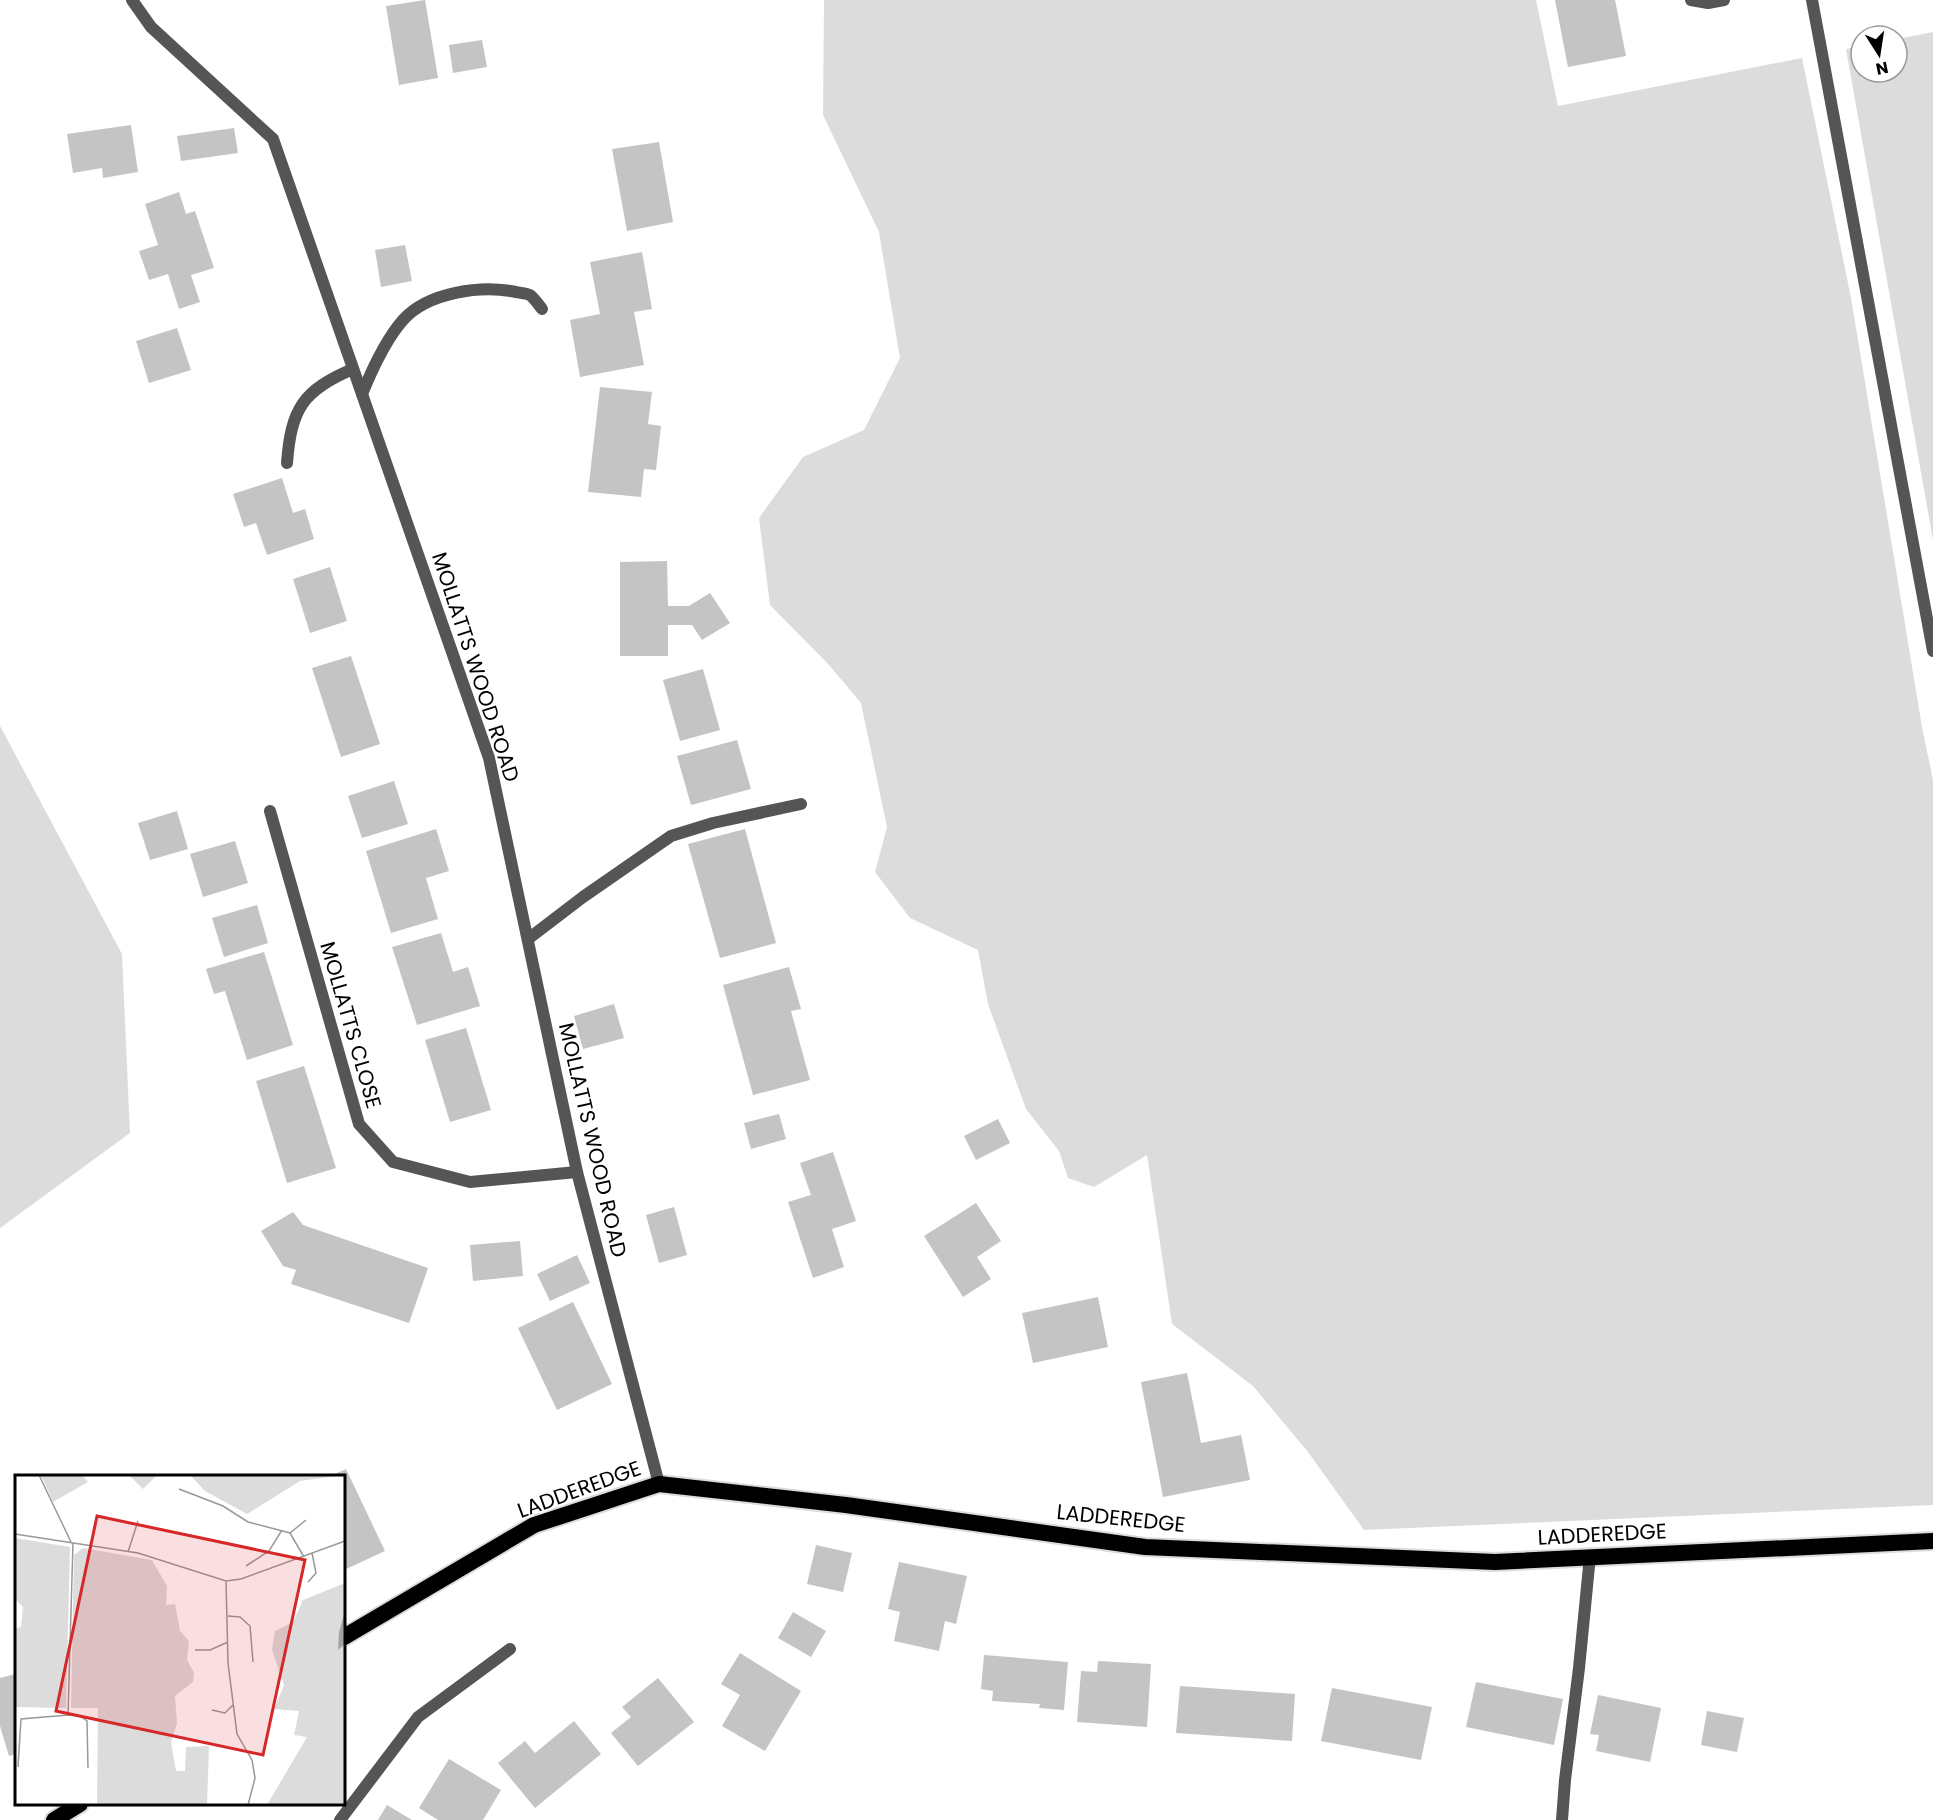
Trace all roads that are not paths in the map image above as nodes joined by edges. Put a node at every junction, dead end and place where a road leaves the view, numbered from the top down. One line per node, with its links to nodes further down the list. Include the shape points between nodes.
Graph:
1 (132, 0): 6 (street, MOLLATTS WOOD ROAD, via 151,27 273,139)
2 (1691, 0): 3 (street)
3 (1724, 0)
4 (1812, 0): 9 (street)
5 (542, 309): 7 (street, via 529,294 498,288 436,298 417,307 402,321)
6 (353, 369): 7 (street, MOLLATTS WOOD ROAD); 8 (street, via 330,379 307,396 289,436)
7 (362, 394): 12 (street, MOLLATTS WOOD ROAD, via 489,758)
8 (287, 463)
9 (1933, 651)
10 (801, 804): 12 (street, via 713,823 671,837)
11 (270, 811): 13 (street, MOLLATTS CLOSE, via 359,1124 393,1162 470,1182)
12 (528, 939): 13 (street, MOLLATTS WOOD ROAD)
13 (577, 1172): 14 (street, MOLLATTS WOOD ROAD)
14 (659, 1484): 16 (highway, LADDEREDGE, via 1145,1547 1495,1562); 17 (highway, LADDEREDGE, via 534,1525)
15 (1933, 1541): 16 (highway, LADDEREDGE)
16 (1590, 1556): 22 (street)
17 (345, 1636)
18 (510, 1649): 21 (street, via 418,1717)
19 (77, 1805): 20 (highway)
20 (54, 1820)
21 (340, 1820)
22 (1562, 1820)

